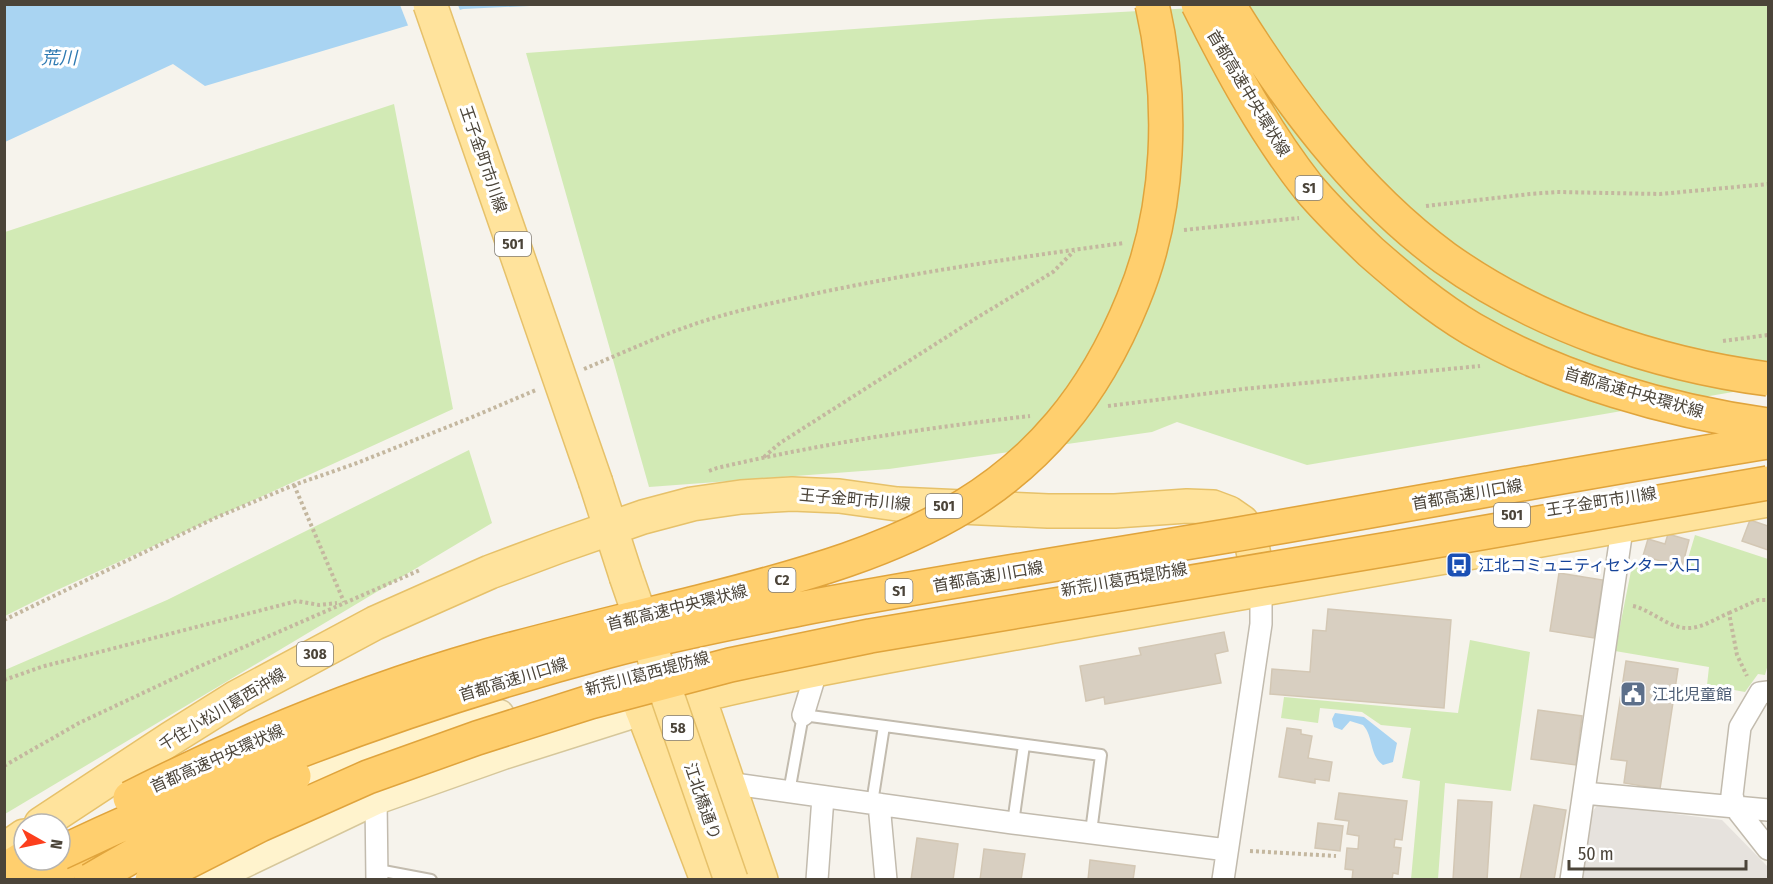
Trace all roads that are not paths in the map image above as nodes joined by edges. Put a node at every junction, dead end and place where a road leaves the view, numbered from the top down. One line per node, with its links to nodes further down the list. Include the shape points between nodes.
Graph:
1 (430, 4): 10 (main road, 王子金町市川線 / 501, bridge)
2 (1152, 4): 37 (highway, 首都高速中央環状線 / C2, bridge, via 1162,61 1165,139 1157,218 1140,282 1104,360 1072,409 1035,452 998,483 924,530 846,561 479,659 310,717 185,771)
3 (1166, 4): 48 (highway, 首都高速中央環状線 / C2, bridge, via 1175,60 1177,146 1174,190 1156,270 1129,339 1093,401 1060,443 1005,494 930,543 852,578 361,747 243,798)
4 (1198, 4): 7 (highway, 首都高速中央環状線 / S1, bridge, via 1263,123 1309,188 1358,239 1419,293 1496,342 1569,375 1649,400)
5 (1228, 4): 6 (highway, bridge, via 1260,55 1322,137 1386,207 1444,257 1492,288 1615,344 1662,359)
6 (1768, 379)
7 (1768, 425)
8 (1768, 442): 25 (highway, 首都高速川口線 / S1, bridge, via 727,623 610,650 486,686)
9 (1768, 473): 13 (main road, 王子金町市川線 / 501)
10 (596, 483): 14 (main road, 江北橋通り / 501)
11 (1768, 483): 49 (highway, bridge, via 870,636 730,665 590,702 368,777)
12 (1768, 500): 13 (main road, 王子金町市川線 / 501)
13 (1610, 513): 15 (main road, 王子金町市川線 / 501); 16 (main road, 王子金町市川線 / 501); 29 (street, via 1621,536)
14 (611, 527): 15 (main road, 王子金町市川線 / 501, via 692,504 792,494 1048,511 1213,507 1242,522); 35 (main road, 千住小松川葛西沖線 / 308, via 490,572 375,623 237,697); 44 (main road, 江北橋通り / 58, bridge)
15 (1255, 556): 16 (main road, 王子金町市川線 / 501); 17 (main road, 新荒川葛西堤防線, via 774,641)
16 (1261, 589): 18 (main road, 王子金町市川線 / 501); 41 (street, via 1261,624)
17 (688, 661): 19 (main road, 新荒川葛西堤防線); 21 (main road, 58)
18 (817, 669): 21 (main road, 王子金町市川線 / 501); 23 (street)
19 (631, 677): 22 (main road, 58); 47 (main road, 新荒川葛西堤防線, via 427,736 152,835)
20 (1764, 692): 33 (street, via 1740,727 1732,795)
21 (697, 695): 22 (main road, 王子金町市川線 / 501); 27 (main road, 58)
22 (642, 710): 31 (main road, 新荒川葛西堤防線); 44 (main road, 58)
23 (803, 715): 24 (lane); 28 (lane)
24 (884, 726): 26 (lane); 32 (lane)
25 (320, 744): 39 (highway, 首都高速川口線 / S1, bridge, via 261,765); 46 (highway, bridge, via 132,829)
26 (1024, 745): 36 (lane); 38 (lane, via 1101,756)
27 (727, 783): 28 (street); 44 (main road, 58)
28 (789, 792): 30 (street)
29 (1584, 793): 33 (street); 55 (street)
30 (823, 796): 32 (street); 52 (street)
31 (376, 800): 43 (street); 50 (main road, 新荒川葛西堤防線)
32 (876, 804): 36 (street); 53 (street)
33 (1735, 807): 34 (street); 40 (street)
34 (1768, 810)
35 (59, 812)
36 (1013, 823): 38 (street)
37 (72, 830)
38 (1091, 832): 41 (street)
39 (72, 848)
40 (1768, 849)
41 (1227, 850): 54 (street)
42 (21, 872): 45 (highway)
43 (378, 875): 51 (lane)
44 (732, 876)
45 (7, 879)
46 (35, 879)
47 (65, 879)
48 (91, 879)
49 (152, 879)
50 (207, 879)
51 (431, 879)
52 (817, 879)
53 (886, 879)
54 (1224, 879)
55 (1571, 879)

